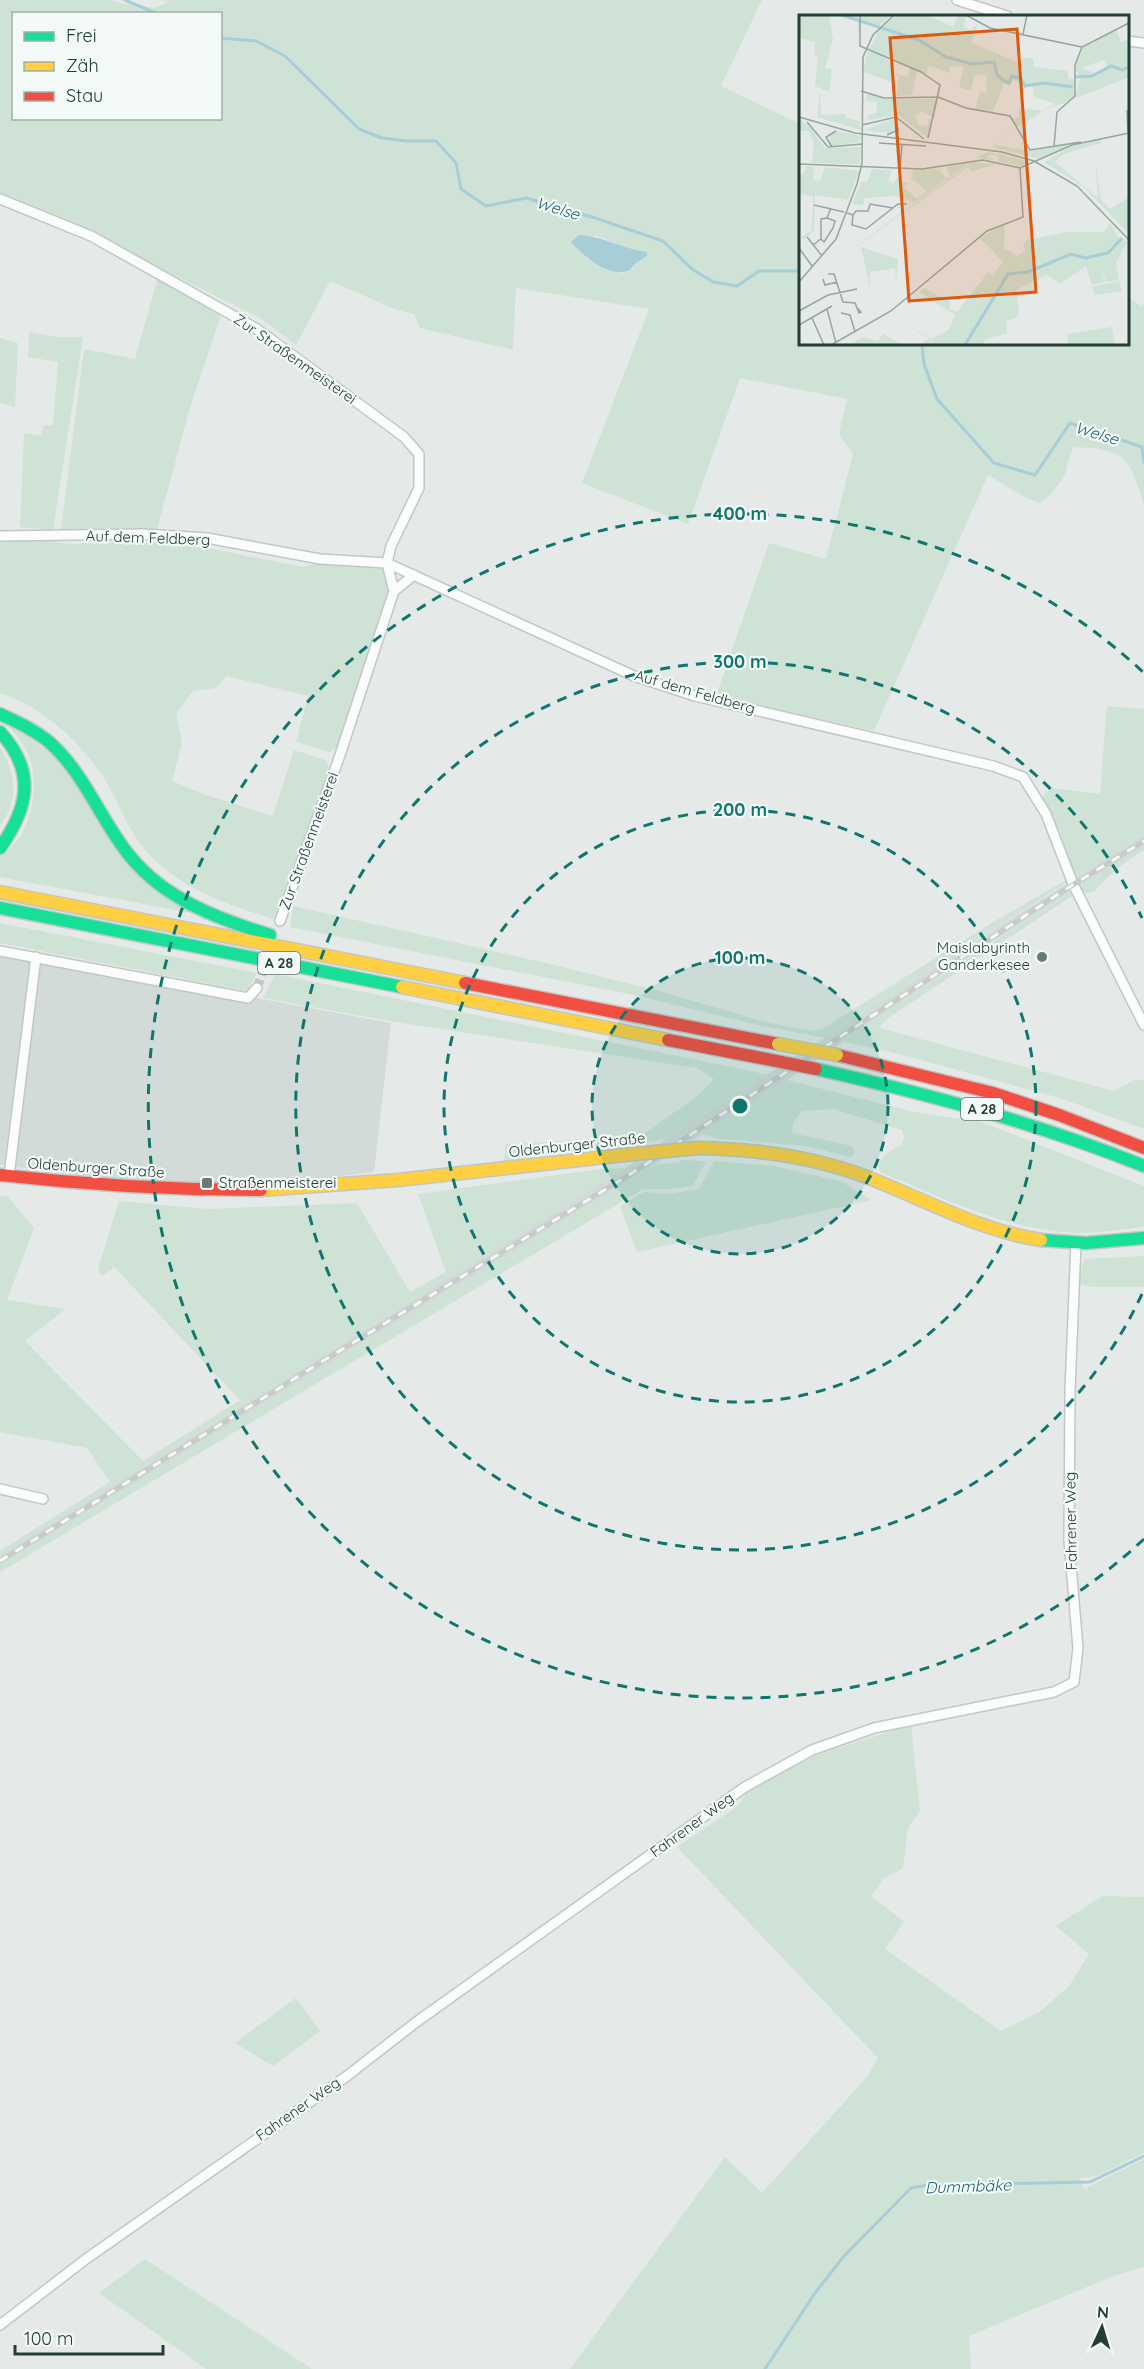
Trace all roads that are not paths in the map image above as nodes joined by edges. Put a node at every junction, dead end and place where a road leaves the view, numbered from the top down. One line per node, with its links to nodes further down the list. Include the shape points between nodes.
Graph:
1 (957, 0): 2 (street)
2 (1003, 15)
3 (1129, 41): 4 (street)
4 (1144, 43)
5 (0, 199): 7 (street, Zur Straßenmeisterei, via 91,236 257,329 404,437 419,454 419,488)
6 (0, 536): 7 (street, Auf dem Feldberg, via 142,534 207,538 320,559)
7 (387, 562): 8 (street, Auf dem Feldberg); 9 (street)
8 (414, 575): 9 (street); 20 (street, Auf dem Feldberg, via 634,676 695,696 993,766 1023,777 1046,814 1073,884)
9 (394, 591): 15 (street, Zur Straßenmeisterei)
10 (0, 714): 16 (main road, via 33,728 68,759 130,855 157,883 200,910 272,935)
11 (0, 732): 12 (main road, via 17,753 26,788 23,811)
12 (0, 848)
13 (0, 892): 16 (main road, A 28)
14 (0, 908): 22 (main road, A 28, bridge, via 816,1069 987,1110)
15 (280, 921)
16 (297, 949): 21 (main road, A 28, bridge, via 837,1055 993,1093)
17 (0, 951): 18 (street)
18 (36, 957): 19 (street, via 248,998); 23 (street)
19 (257, 988)
20 (1144, 1025)
21 (1144, 1148)
22 (1144, 1166)
23 (4, 1176): 25 (main road, Oldenburger Straße, bridge, via 199,1190 278,1190 698,1148 754,1150 793,1156 863,1176 989,1228)
24 (1144, 1238): 25 (main road, Oldenburger Straße)
25 (1076, 1243): 28 (street, Fahrener Weg, via 1069,1530 1078,1648 1074,1683 1054,1692 874,1728 812,1750 746,1787 86,2259)
26 (0, 1489): 27 (street)
27 (44, 1499)
28 (0, 2325)

